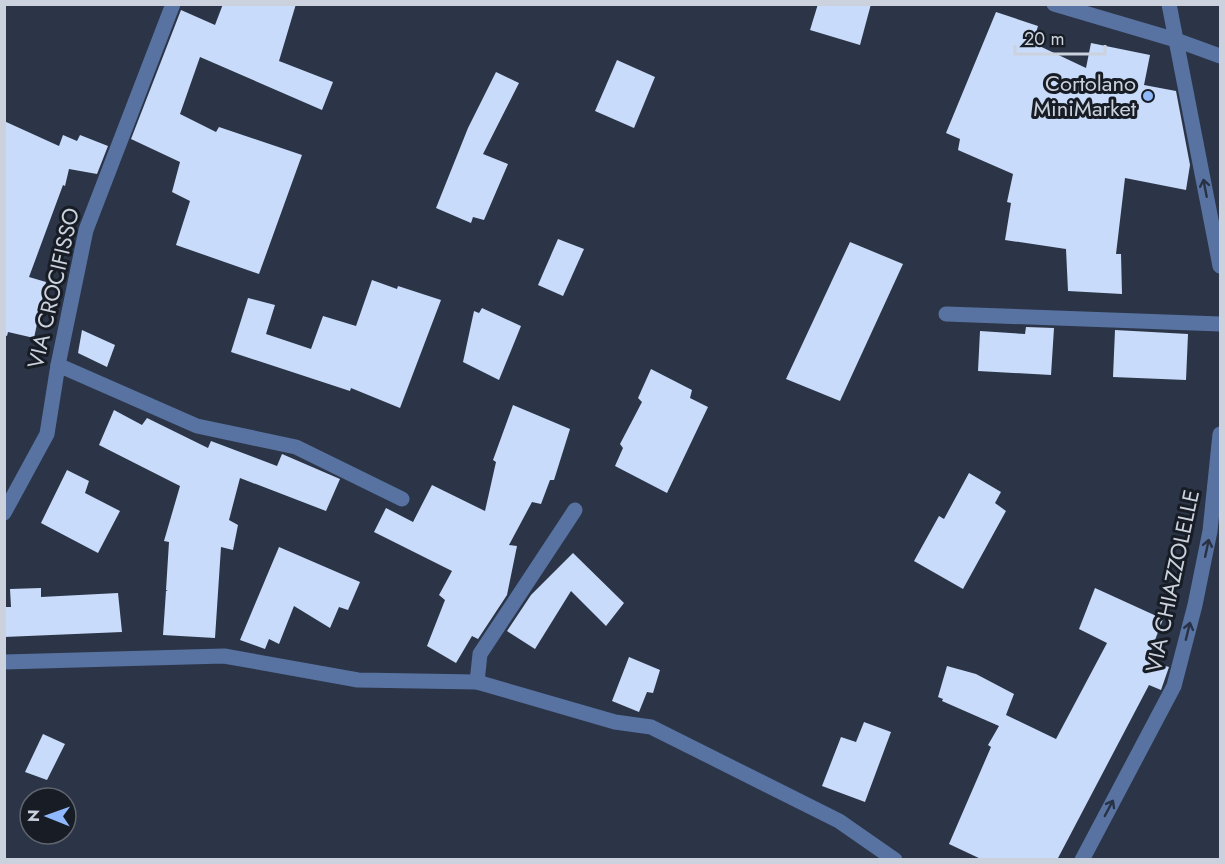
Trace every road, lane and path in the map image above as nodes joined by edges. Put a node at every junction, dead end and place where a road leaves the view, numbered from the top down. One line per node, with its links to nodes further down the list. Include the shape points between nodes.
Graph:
1 (172, 4): 9 (street, VIA CROCIFISSO, via 86,230)
2 (1054, 4): 4 (street)
3 (1170, 4): 4 (street)
4 (1176, 40): 5 (street); 6 (street, one-way to 4)
5 (1221, 56)
6 (1221, 266)
7 (946, 315): 8 (street)
8 (1221, 324)
9 (58, 365): 11 (street, via 197,426 296,447); 13 (street, VIA CROCIFISSO, via 47,434)
10 (1221, 434): 17 (street, VIA CHIAZZOLELLE, one-way to 10, via 1174,686 1210,531)
11 (402, 499)
12 (575, 510): 15 (street, via 480,654)
13 (4, 513)
14 (4, 662): 15 (street, via 224,656 358,680)
15 (477, 682): 16 (street, via 615,722 651,727 839,821)
16 (895, 860)
17 (1082, 860)

